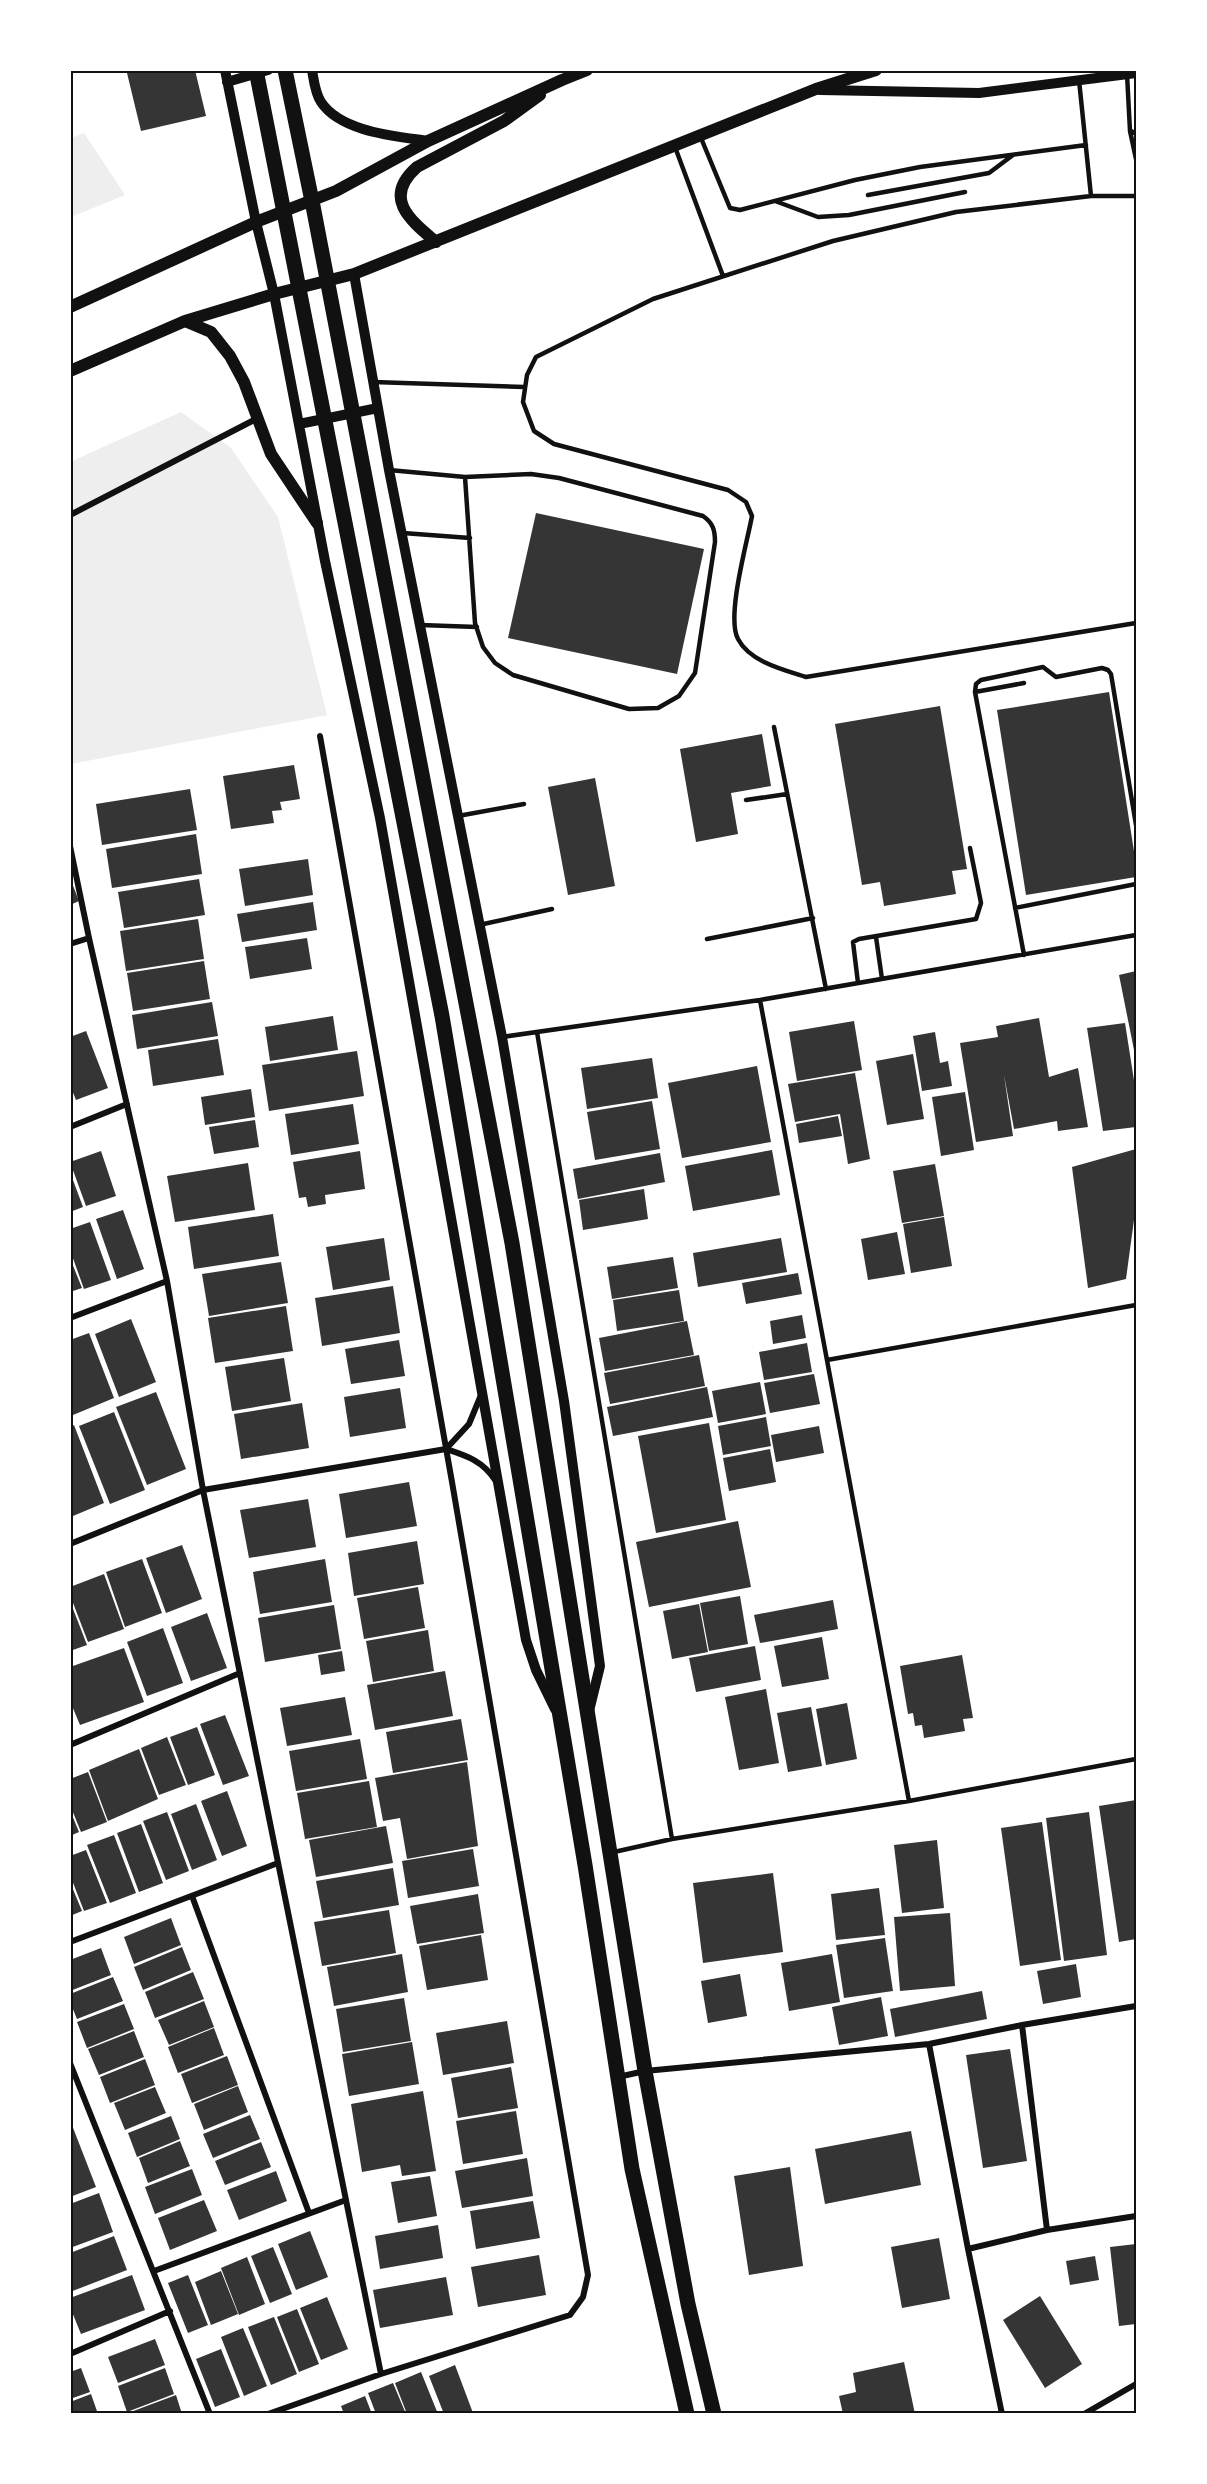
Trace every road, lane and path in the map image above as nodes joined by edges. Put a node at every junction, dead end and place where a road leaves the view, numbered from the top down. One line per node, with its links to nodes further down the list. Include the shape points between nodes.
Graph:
1 (256, 70): 88 (main road, via 442,1016)
2 (268, 70): 8 (street)
3 (285, 70): 87 (main road, via 512,1243)
4 (312, 70): 15 (street, via 321,103 340,118 368,131)
5 (587, 70): 9 (main road)
6 (876, 70): 11 (main road)
7 (1132, 74): 10 (street); 12 (lane)
8 (226, 76): 25 (street)
9 (562, 80): 15 (main road); 26 (main road, via 504,121 417,166 406,176 400,202 407,215)
10 (1079, 80): 11 (street, via 979,93); 16 (lane)
11 (816, 89): 14 (main road)
12 (1130, 131): 13 (lane); 19 (lane)
13 (1137, 134)
14 (700, 136): 17 (main road); 24 (lane, via 730,208 740,210)
15 (428, 141): 25 (main road, via 336,191)
16 (1086, 145): 18 (lane); 22 (lane)
17 (675, 146): 26 (main road); 28 (lane)
18 (1013, 155): 21 (lane, via 989,173); 24 (lane, via 909,169)
19 (1137, 159)
20 (965, 192): 24 (lane, via 849,215 818,217)
21 (868, 195)
22 (1091, 196): 23 (lane); 28 (lane, via 956,212 833,241)
23 (1137, 196)
24 (775, 201)
25 (256, 222): 29 (street); 30 (main road)
26 (436, 242): 27 (main road)
27 (354, 274): 29 (main road); 33 (street)
28 (723, 276): 34 (lane, via 654,299 536,357)
29 (274, 294): 31 (main road); 37 (street)
30 (70, 306)
31 (185, 321): 32 (main road); 36 (main road, via 211,332 230,356 244,381)
32 (70, 370)
33 (373, 382): 34 (lane); 35 (street)
34 (524, 387): 44 (lane, via 524,402 534,431 554,444 728,490 746,502 752,516 733,616 738,639 776,667 806,677)
35 (378, 408): 37 (street); 38 (street)
36 (256, 419): 40 (street); 41 (main road, via 271,454)
37 (299, 424): 41 (street)
38 (389, 470): 39 (lane); 42 (street)
39 (465, 477): 43 (lane); 46 (lane, via 531,474 559,478 703,516 715,530 694,673 679,696 658,708 629,709 513,675 495,663 483,647)
40 (70, 515)
41 (317, 524): 81 (street, via 380,818)
42 (401, 532): 43 (lane); 45 (street)
43 (470, 538): 46 (lane)
44 (1137, 623)
45 (420, 625): 46 (lane); 54 (street)
46 (477, 627)
47 (1024, 682): 48 (lane)
48 (975, 692): 55 (lane, via 981,681 1043,668 1056,677 1108,670); 59 (lane)
49 (774, 727): 51 (lane)
50 (320, 736): 82 (street)
51 (788, 794): 52 (lane); 61 (lane)
52 (746, 800)
53 (524, 804): 54 (lane)
54 (458, 816): 62 (street)
55 (1137, 825)
56 (70, 846): 65 (street)
57 (970, 848): 64 (lane, via 981,903 976,919)
58 (1137, 884): 59 (lane)
59 (1015, 908): 68 (lane)
60 (552, 909): 62 (lane)
61 (813, 918): 66 (lane); 71 (lane)
62 (480, 925): 74 (street)
63 (1137, 935): 68 (lane)
64 (876, 937): 69 (lane); 70 (lane, via 853,942)
65 (89, 938): 67 (street); 75 (street)
66 (707, 939)
67 (70, 944)
68 (1024, 955): 69 (lane)
69 (882, 979): 70 (lane)
70 (858, 983): 71 (lane)
71 (826, 988): 72 (lane)
72 (759, 1000): 73 (lane); 80 (lane)
73 (537, 1032): 74 (lane); 92 (lane)
74 (502, 1038): 87 (street, via 564,1401 600,1666)
75 (127, 1104): 76 (street); 77 (street)
76 (70, 1127)
77 (167, 1281): 79 (street); 84 (street)
78 (1137, 1305): 80 (lane)
79 (70, 1318)
80 (827, 1360): 91 (lane)
81 (482, 1394): 82 (street, via 469,1424); 83 (street)
82 (446, 1449): 83 (street, via 482,1464); 84 (street); 113 (street, via 588,2275 583,2297 570,2315)
83 (498, 1483): 88 (street, via 530,1654)
84 (203, 1490): 85 (street); 86 (street)
85 (70, 1544)
86 (240, 1672): 89 (street); 94 (street)
87 (588, 1714): 93 (main road)
88 (561, 1720): 102 (main road)
89 (70, 1745)
90 (1137, 1759): 91 (lane)
91 (909, 1801): 92 (lane)
92 (672, 1839): 93 (lane)
93 (611, 1853): 101 (main road)
94 (278, 1863): 95 (street); 103 (street)
95 (192, 1896): 96 (street); 104 (street)
96 (70, 1942)
97 (1137, 2006): 98 (street)
98 (1022, 2025): 99 (street); 106 (street)
99 (929, 2044): 101 (street); 107 (street)
100 (70, 2063): 108 (street)
101 (645, 2071): 102 (street); 109 (main road)
102 (618, 2077): 111 (main road, via 632,2169)
103 (346, 2200): 104 (street); 113 (street)
104 (309, 2213): 108 (street)
105 (1137, 2216): 106 (street)
106 (1047, 2230): 107 (street)
107 (968, 2249): 119 (street)
108 (154, 2271): 110 (street)
109 (688, 2304): 111 (main road); 118 (main road)
110 (170, 2311): 112 (street); 115 (street)
111 (664, 2311): 117 (main road)
112 (70, 2354)
113 (381, 2374): 116 (street)
114 (1137, 2384): 120 (street)
115 (210, 2414)
116 (268, 2414)
117 (687, 2414)
118 (714, 2414)
119 (1002, 2414)
120 (1084, 2414)

